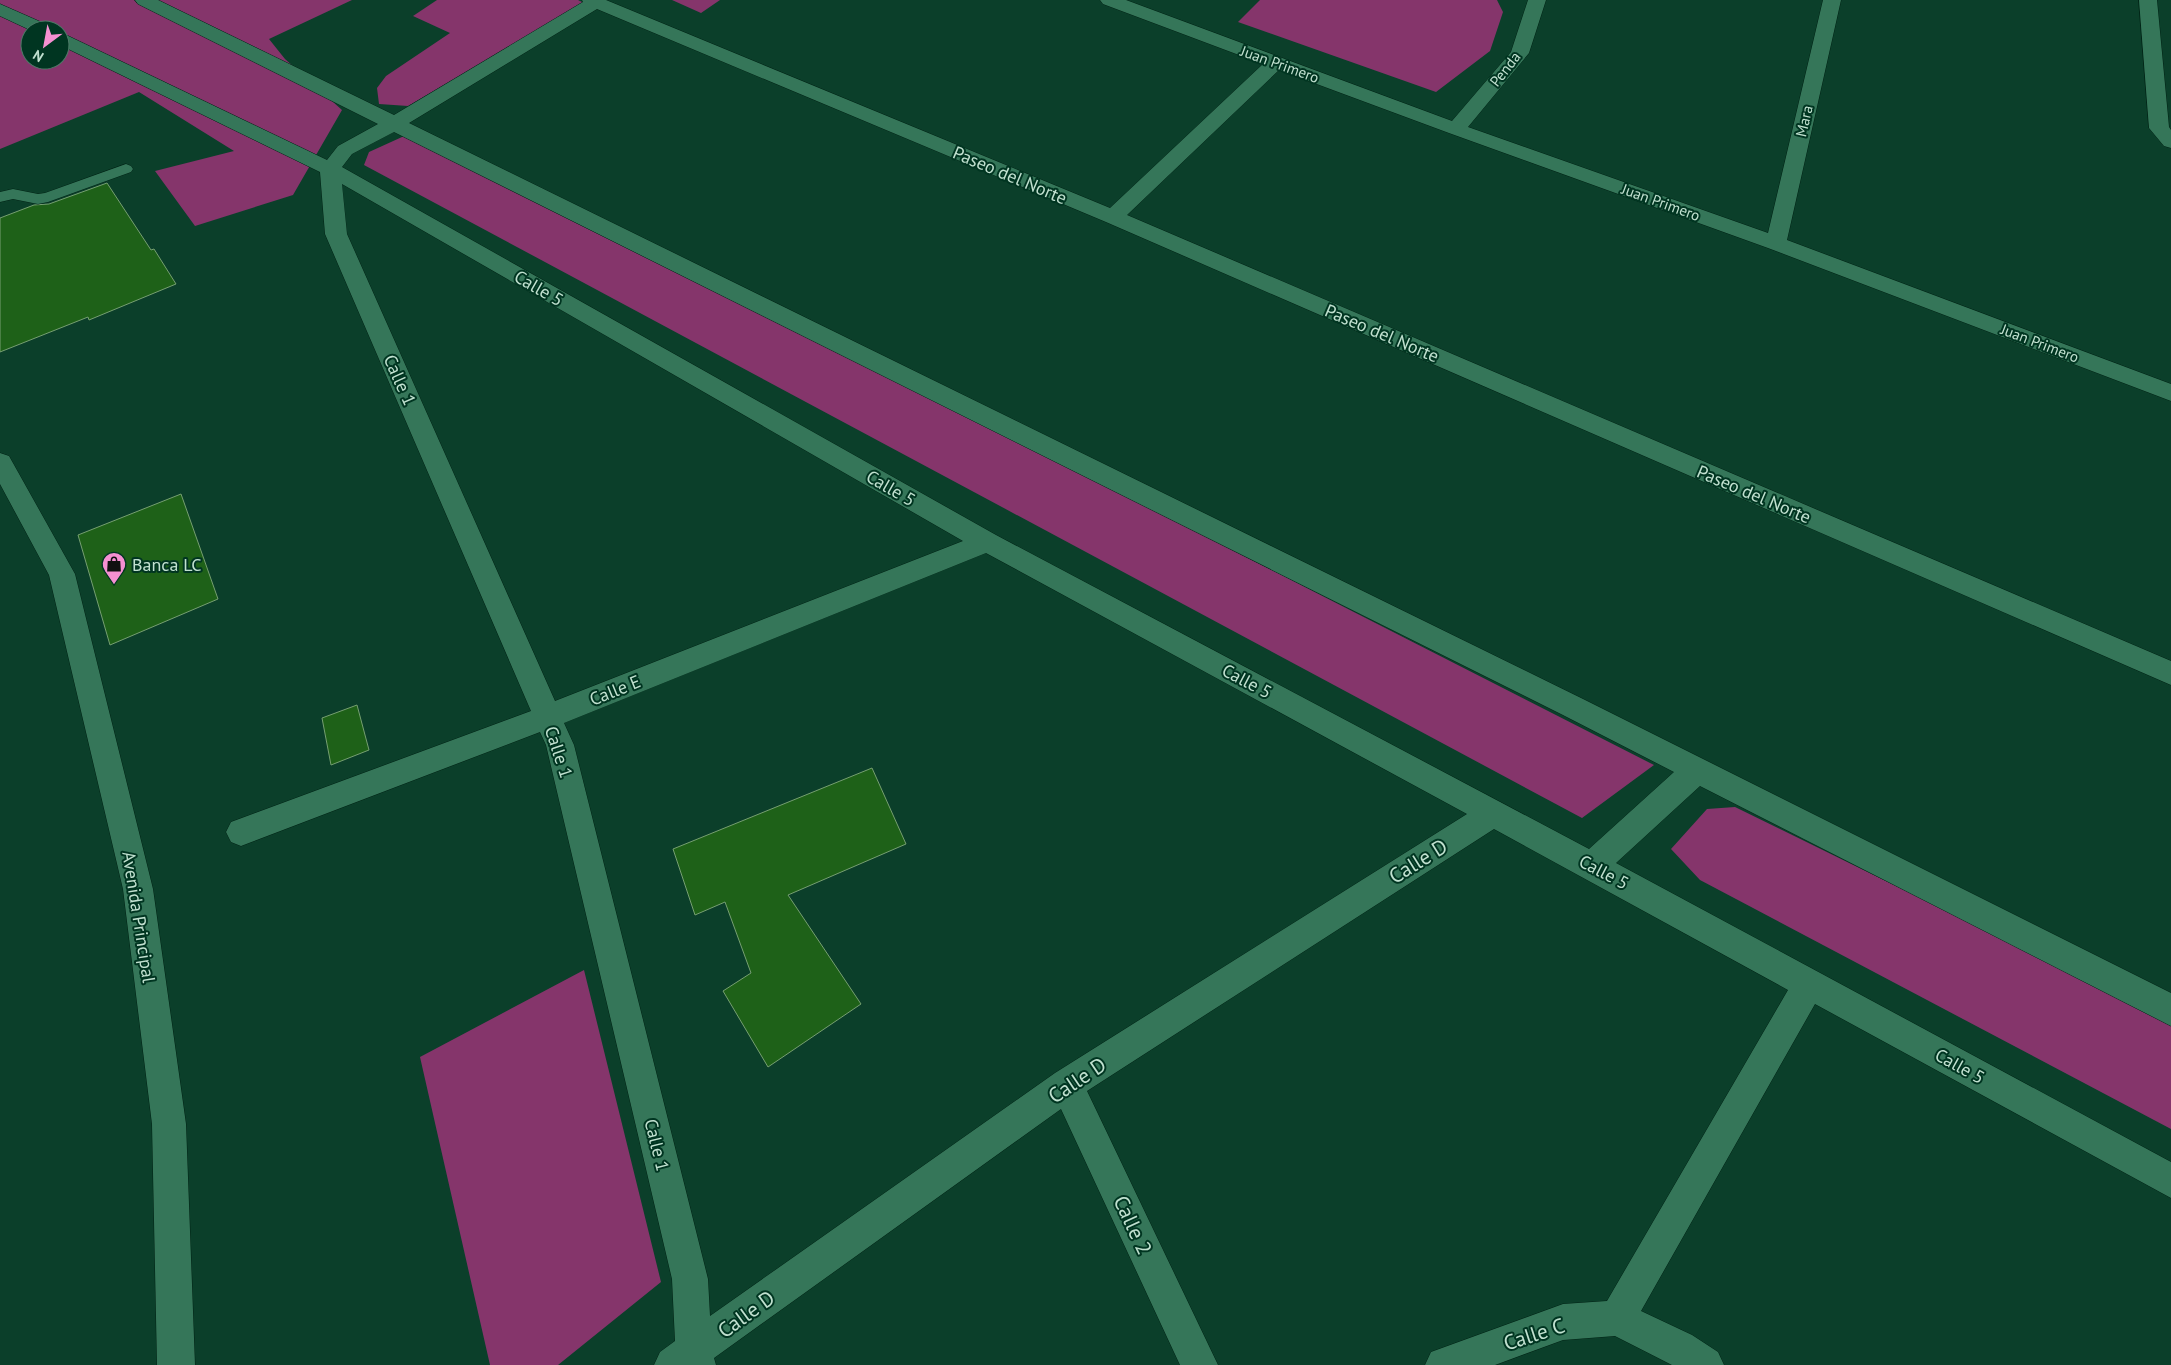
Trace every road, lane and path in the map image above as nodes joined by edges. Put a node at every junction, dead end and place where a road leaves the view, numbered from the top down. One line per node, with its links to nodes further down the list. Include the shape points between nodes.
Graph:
1 (144, 0): 12 (street)
2 (1109, 0): 8 (street, Juan Primero)
3 (1537, 0): 13 (street, Penda, via 1520,53)
4 (1832, 0): 19 (street, Mara)
5 (2148, 0): 14 (street, via 2159,128)
6 (594, 1): 12 (street); 18 (street, Paseo del Norte)
7 (0, 8): 9 (street)
8 (1153, 8): 11 (street, Juan Primero)
9 (24, 20)
10 (70, 43): 16 (street, Calle 5)
11 (1276, 62): 13 (street, Juan Primero); 18 (street)
12 (395, 123): 16 (street, via 345,150); 25 (street)
13 (1456, 129): 19 (street, Juan Primero)
14 (2171, 142)
15 (126, 169): 17 (lane, via 48,197 38,199 13,194)
16 (330, 169): 22 (street, Calle 5); 24 (street, Calle 1, via 336,234)
17 (0, 197)
18 (1112, 217): 23 (street, Paseo del Norte)
19 (1776, 243): 20 (street, Juan Primero)
20 (2171, 393)
21 (0, 462): 36 (street, Avenida Principal, via 62,574 138,889 168,1124)
22 (987, 542): 24 (street, Calle E); 26 (street, Calle 5)
23 (2171, 674)
24 (547, 717): 27 (street, Calle E); 35 (street, Calle 1, via 560,744 690,1279)
25 (1697, 770): 28 (street); 30 (street)
26 (1494, 813): 28 (street, Calle 5); 31 (street, Calle D)
27 (242, 832)
28 (1592, 866): 29 (street, Calle 5)
29 (1809, 984): 32 (street, Calle 5); 33 (street)
30 (2171, 1010)
31 (1067, 1085): 35 (street, Calle D); 37 (street, Calle 2)
32 (2171, 1181)
33 (1617, 1318): 34 (street, Calle C); 38 (street, Calle C, via 1562,1322)
34 (1692, 1357)
35 (688, 1360)
36 (176, 1365)
37 (1199, 1365)
38 (1444, 1365)

